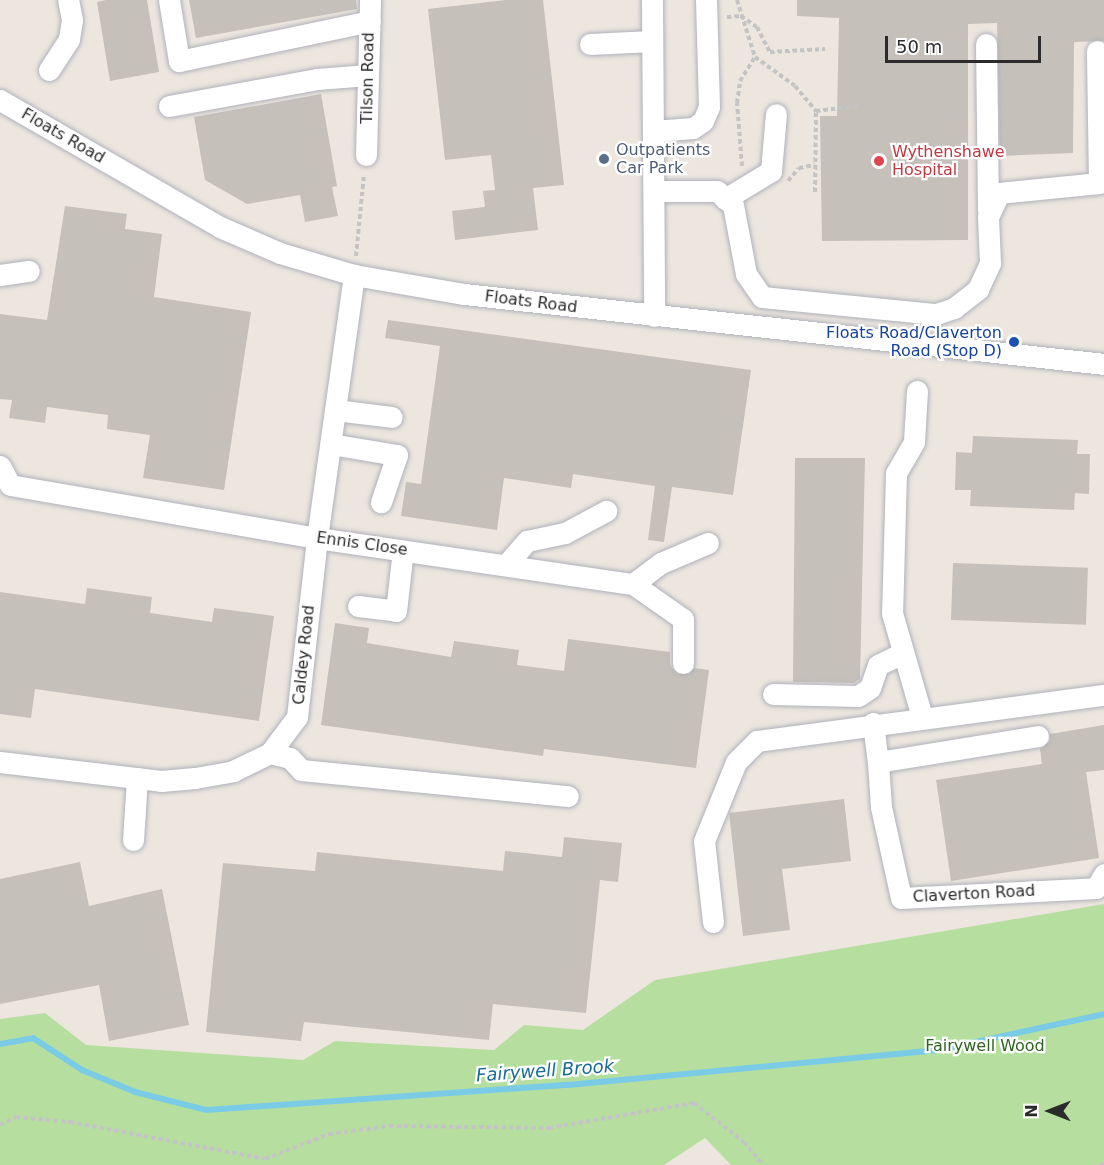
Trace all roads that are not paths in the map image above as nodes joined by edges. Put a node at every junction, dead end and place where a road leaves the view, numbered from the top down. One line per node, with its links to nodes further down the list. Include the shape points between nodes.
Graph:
1 (68, 0): 10 (street, via 72,20 69,39)
2 (169, 0): 5 (street, via 179,61)
3 (652, 0): 6 (street)
4 (706, 0): 15 (street, via 706,114 693,128)
5 (370, 10): 11 (street, Tilson Road)
6 (652, 42): 7 (street); 15 (street)
7 (590, 44)
8 (986, 44): 19 (street)
9 (1097, 51): 19 (street, via 1100,183 999,193)
10 (49, 70)
11 (368, 75): 13 (street, via 317,79); 16 (street, Tilson Road)
12 (0, 100): 22 (street, Floats Road, via 220,227 280,253)
13 (169, 106)
14 (776, 114): 18 (street, via 771,171)
15 (653, 131): 17 (street)
16 (366, 155)
17 (655, 191): 18 (street, via 717,191); 23 (street)
18 (725, 199): 19 (street, via 733,205 746,274 762,297 936,314 954,308 978,290 990,263)
19 (988, 218)
20 (29, 271): 21 (street)
21 (0, 275)
22 (354, 275): 23 (street, Floats Road, via 464,294); 26 (street, Caldey Road)
23 (654, 316): 24 (street, Floats Road)
24 (1104, 364)
25 (917, 391): 38 (street, via 914,442 896,473 892,613)
26 (334, 410): 27 (street); 28 (street, Caldey Road)
27 (392, 417)
28 (331, 444): 30 (street, via 397,455); 32 (street, Caldey Road)
29 (0, 466): 32 (street, Ennis Close, via 10,485)
30 (381, 502)
31 (606, 512): 35 (street, via 565,533 527,541)
32 (317, 538): 34 (street, Ennis Close); 45 (street, Caldey Road, via 297,717)
33 (708, 543): 36 (street, via 661,563)
34 (404, 550): 35 (street, Ennis Close); 37 (street, via 396,611)
35 (506, 565): 36 (street, Ennis Close)
36 (633, 584): 39 (street, Ennis Close, via 682,619)
37 (358, 606)
38 (899, 647): 40 (street, via 878,665 870,688 858,696); 42 (street)
39 (683, 663)
40 (773, 694)
41 (1104, 695): 42 (street)
42 (922, 717): 43 (street)
43 (873, 723): 47 (street); 52 (street, via 766,738 757,741 736,762 704,841)
44 (1038, 736): 47 (street)
45 (270, 753): 48 (street, Caldey Road, via 232,771 161,781); 49 (street, via 290,758 301,770)
46 (0, 762): 48 (street, Caldey Road)
47 (878, 762): 51 (street, Claverton Road, via 881,807 902,898 1096,888)
48 (137, 778): 50 (street)
49 (568, 796)
50 (133, 840)
51 (1104, 874)
52 (713, 922)

